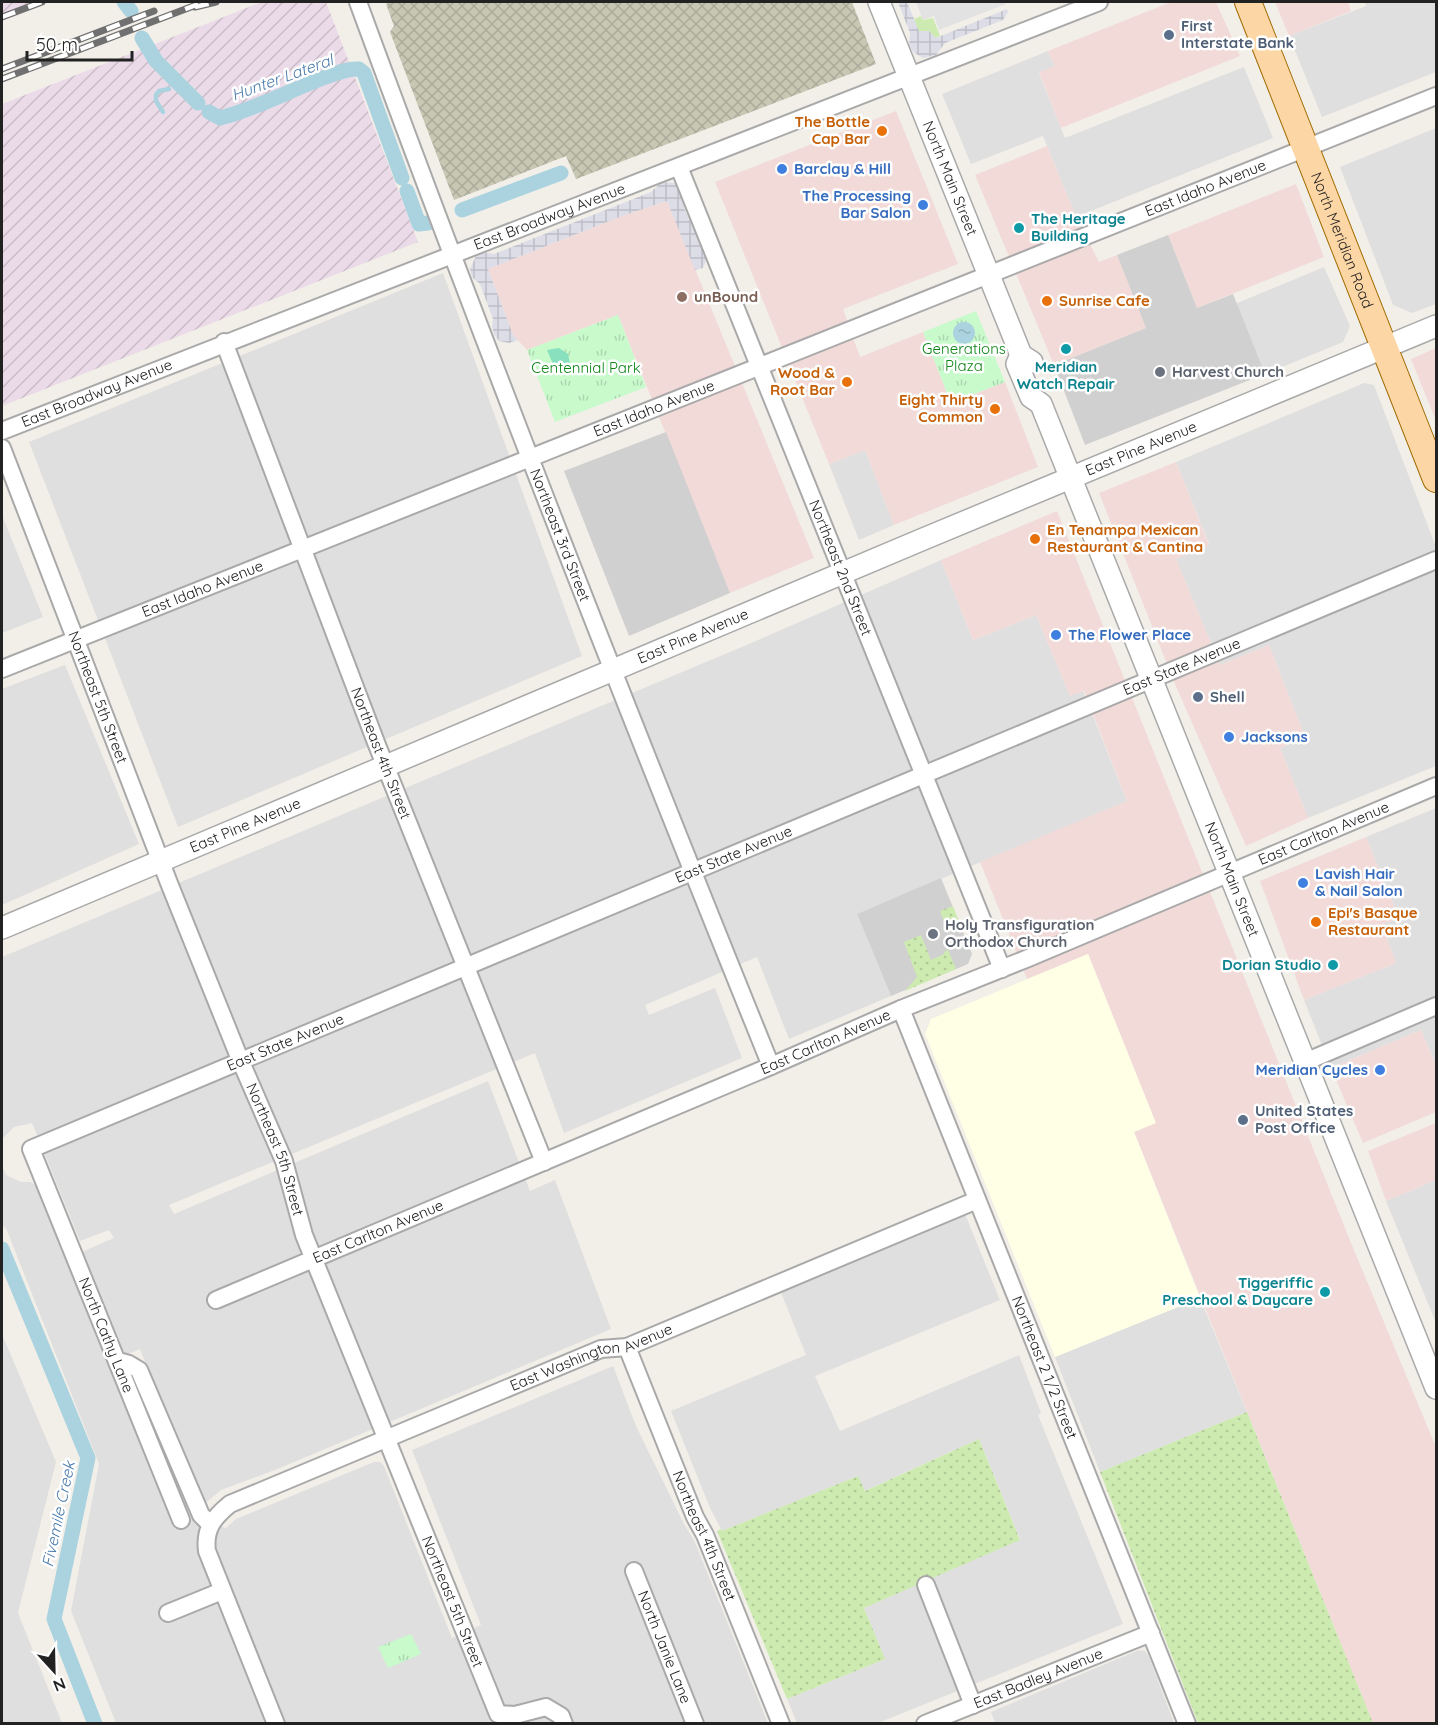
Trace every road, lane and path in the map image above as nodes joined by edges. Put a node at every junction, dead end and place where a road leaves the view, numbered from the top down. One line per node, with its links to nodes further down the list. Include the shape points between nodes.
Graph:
1 (358, 2): 9 (street, Northeast 3rd Street)
2 (879, 2): 5 (street, North Main Street)
3 (1099, 2): 5 (street, East Broadway Avenue)
4 (1248, 2): 7 (main road, North Meridian Road)
5 (909, 75): 8 (street, East Broadway Avenue); 10 (street, North Main Street)
6 (1437, 96): 7 (street, East Idaho Avenue)
7 (1307, 149): 10 (street, East Idaho Avenue); 13 (main road, North Meridian Road)
8 (679, 167): 9 (street, East Broadway Avenue); 14 (street, Northeast 2nd Street)
9 (451, 255): 12 (street, East Broadway Avenue); 17 (street, Northeast 3rd Street)
10 (989, 275): 14 (street, East Idaho Avenue); 18 (street, North Main Street, via 1021,355 1031,360 1045,393 1041,404)
11 (1437, 326): 13 (street, East Pine Avenue)
12 (224, 342): 15 (street, East Broadway Avenue); 20 (street, Northeast 4th Street)
13 (1384, 346): 18 (street, East Pine Avenue); 19 (main road, North Meridian Road)
14 (759, 367): 17 (street, East Idaho Avenue); 22 (street, Northeast 2nd Street)
15 (2, 431)
16 (2, 448): 23 (street, Northeast 5th Street)
17 (530, 458): 20 (street, East Idaho Avenue); 25 (street, Northeast 3rd Street)
18 (1071, 478): 22 (street, East Pine Avenue); 26 (street, North Main Street)
19 (1437, 479)
20 (302, 549): 23 (street, East Idaho Avenue); 27 (street, Northeast 4th Street)
21 (1437, 560): 26 (street, East State Avenue)
22 (842, 574): 25 (street, East Pine Avenue); 28 (street, Northeast 2nd Street)
23 (75, 640): 24 (street, East Idaho Avenue); 30 (street, Northeast 5th Street)
24 (2, 669)
25 (612, 671): 27 (street, East Pine Avenue); 31 (street, Northeast 3rd Street)
26 (1152, 679): 28 (street, East State Avenue); 32 (street, North Main Street)
27 (386, 766): 30 (street, East Pine Avenue); 34 (street, Northeast 4th Street)
28 (923, 775): 31 (street, East State Avenue); 35 (street, Northeast 2nd Street)
29 (1437, 786): 32 (street, East Carlton Avenue)
30 (160, 861): 33 (street, East Pine Avenue); 38 (street, Northeast 5th Street)
31 (692, 872): 34 (street, East State Avenue); 40 (street, Northeast 3rd Street)
32 (1229, 874): 35 (street, East Carlton Avenue); 39 (street, North Main Street)
33 (2, 928)
34 (467, 967): 38 (street, East State Avenue); 42 (street, Northeast 4th Street)
35 (1002, 969): 37 (street, East Carlton Avenue)
36 (1437, 1006): 39 (street)
37 (901, 1009): 40 (street, East Carlton Avenue); 43 (street, Northeast 2 1/2 Street)
38 (241, 1062): 41 (street, East State Avenue); 44 (street, Northeast 5th Street, via 284,1161)
39 (1305, 1062): 48 (street, North Main Street)
40 (771, 1066): 42 (street, East Carlton Avenue)
41 (31, 1149): 47 (street, North Cathy Lane)
42 (544, 1162): 44 (street, East Carlton Avenue)
43 (977, 1200): 46 (street, East Washington Avenue); 56 (street, Northeast 2 1/2 Street)
44 (314, 1258): 45 (street, East Carlton Avenue); 49 (street, Northeast 5th Street)
45 (216, 1300)
46 (627, 1347): 49 (street, East Washington Avenue, via 602,1349); 61 (street, Northeast 4th Street)
47 (118, 1361): 50 (street, North Cathy Lane); 51 (street, via 139,1370 201,1515)
48 (1437, 1388)
49 (386, 1438): 51 (street, East Washington Avenue, via 230,1504); 59 (street, Northeast 5th Street, via 498,1714 515,1715 546,1707 561,1716)
50 (182, 1520)
51 (210, 1524): 54 (street, via 205,1540)
52 (634, 1571): 60 (street, North Janie Lane)
53 (926, 1585): 57 (street)
54 (222, 1591): 55 (street); 58 (street)
55 (168, 1613)
56 (1151, 1633): 57 (street, East Badley Avenue); 63 (street, Northeast 2 1/2 Street)
57 (973, 1705): 62 (street, East Badley Avenue)
58 (276, 1724)
59 (564, 1724)
60 (695, 1724)
61 (781, 1724)
62 (925, 1724)
63 (1187, 1724)

